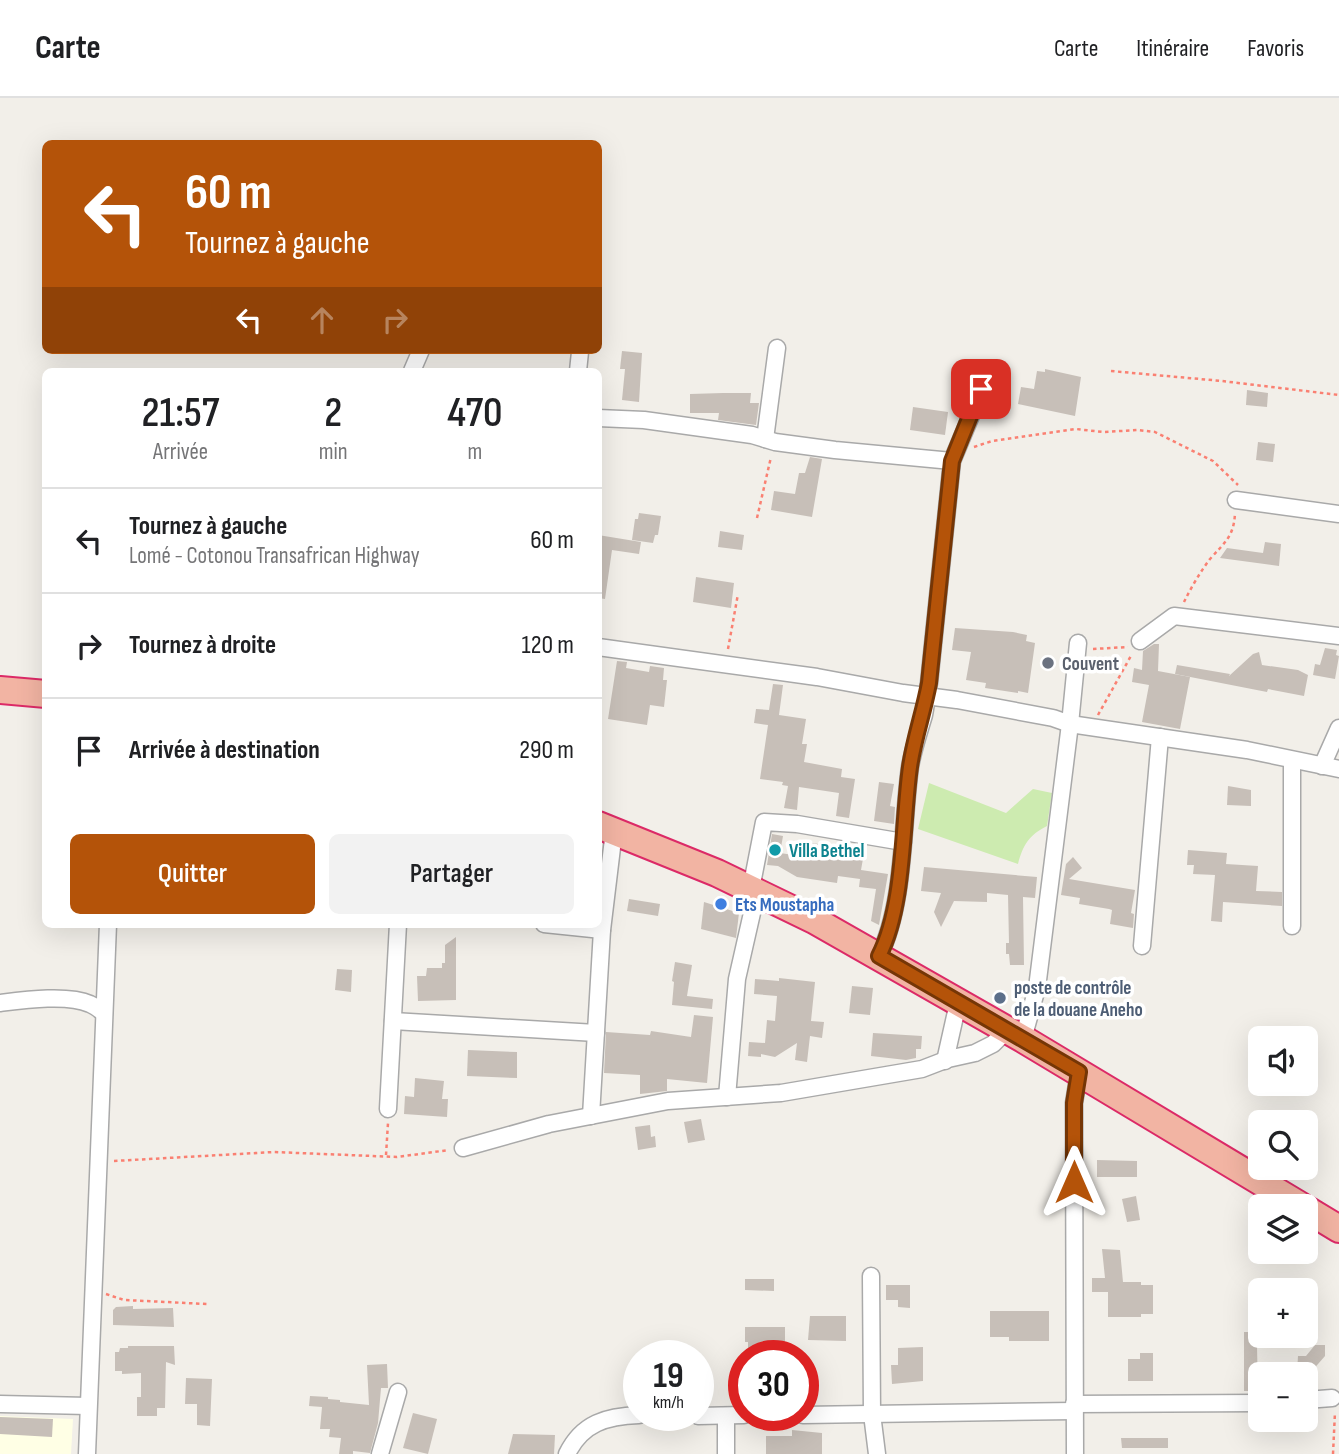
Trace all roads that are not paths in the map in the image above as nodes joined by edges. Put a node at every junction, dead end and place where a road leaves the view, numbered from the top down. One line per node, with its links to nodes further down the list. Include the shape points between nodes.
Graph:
1 (777, 348): 4 (street)
2 (986, 370): 5 (street)
3 (602, 418): 4 (street)
4 (770, 440): 5 (street, via 835,450)
5 (954, 456): 14 (street)
6 (1236, 500): 7 (street)
7 (1339, 514)
8 (1339, 636): 9 (street, via 1174,616)
9 (1140, 641)
10 (602, 648): 14 (street)
11 (1078, 648): 15 (street)
12 (0, 690): 13 (highway)
13 (42, 694)
14 (927, 696): 15 (street); 22 (street, via 910,769)
15 (1070, 724): 17 (street); 36 (street, via 1037,988)
16 (1339, 728): 19 (street)
17 (1160, 737): 18 (street); 29 (street)
18 (1292, 760): 19 (street); 24 (street)
19 (1322, 766): 20 (street)
20 (1339, 769)
21 (606, 828): 23 (highway); 28 (street)
22 (903, 842): 23 (street, via 764,822); 30 (street, via 890,929)
23 (754, 890): 30 (highway); 39 (street, via 737,979)
24 (1292, 926)
25 (108, 928): 33 (street)
26 (398, 928): 34 (street)
27 (583, 928): 28 (street)
28 (602, 930): 35 (street)
29 (1142, 946)
30 (879, 956): 32 (highway)
31 (0, 1003): 33 (street, via 73,1001 89,1003)
32 (958, 1003): 36 (highway); 37 (street)
33 (104, 1013): 52 (street)
34 (393, 1021): 35 (street); 40 (street)
35 (596, 1033): 41 (street)
36 (1015, 1034): 37 (street); 38 (highway)
37 (945, 1061): 39 (street, via 850,1082)
38 (1079, 1072): 43 (highway); 53 (street, via 1074,1103)
39 (727, 1097): 41 (street, via 668,1101)
40 (388, 1109)
41 (591, 1116): 42 (street)
42 (463, 1148)
43 (1281, 1194)
44 (1318, 1216): 45 (highway)
45 (1339, 1229)
46 (871, 1276): 54 (street)
47 (398, 1392): 60 (street)
48 (1318, 1400): 49 (street)
49 (1334, 1401)
50 (1248, 1403): 53 (street)
51 (0, 1404): 52 (street)
52 (88, 1406): 59 (street)
53 (1074, 1408): 54 (street); 64 (street)
54 (872, 1414): 55 (street); 63 (street)
55 (819, 1415)
56 (623, 1416): 61 (street, via 599,1421 580,1434)
57 (714, 1416): 58 (street)
58 (726, 1416): 62 (street)
59 (87, 1454)
60 (380, 1454)
61 (567, 1454)
62 (726, 1454)
63 (877, 1454)
64 (1074, 1454)

